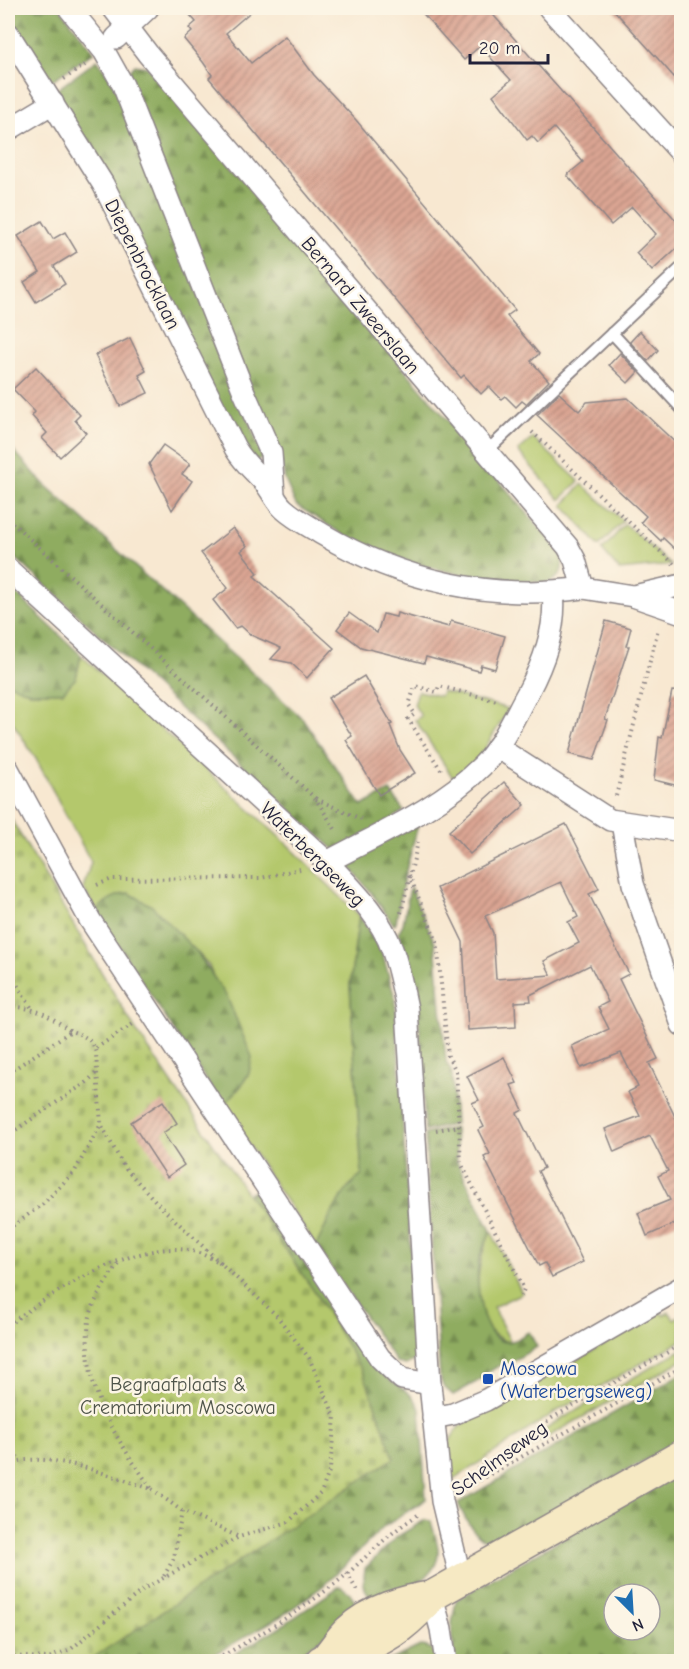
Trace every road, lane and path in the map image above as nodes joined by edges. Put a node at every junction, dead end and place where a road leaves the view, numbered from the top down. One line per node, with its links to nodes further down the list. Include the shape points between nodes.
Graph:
1 (69, 8): 7 (street, Diepenbrocklaan)
2 (113, 8): 5 (street, Bernard Zweerslaan)
3 (148, 8): 5 (street)
4 (549, 8): 10 (street)
5 (126, 28): 7 (street); 15 (street, Bernard Zweerslaan)
6 (8, 33): 8 (street, Diepenbrocklaan)
7 (99, 55): 8 (path); 16 (street, Diepenbrocklaan, via 123,85 271,453)
8 (54, 94): 9 (street); 16 (street, Diepenbrocklaan, via 235,448 244,464)
9 (8, 130)
10 (681, 154)
11 (681, 267): 12 (lane)
12 (612, 333): 13 (lane); 14 (lane)
13 (681, 409)
14 (519, 419): 15 (lane); 19 (path)
15 (486, 452): 21 (street, Bernard Zweerslaan, via 568,547)
16 (274, 495): 22 (street, Diepenbrocklaan, via 282,507 343,546 412,575 481,589)
17 (8, 519): 29 (path)
18 (8, 569): 35 (street, Waterbergseweg)
19 (681, 571)
20 (681, 585): 23 (street)
21 (583, 588): 22 (street, Diepenbrocklaan); 23 (street)
22 (553, 592): 25 (street, via 554,621 538,673)
23 (633, 596): 24 (street)
24 (672, 610): 31 (path)
25 (519, 707): 26 (street); 28 (path, via 439,686 437,692 415,686 409,705 415,714 408,719)
26 (497, 747): 28 (street, via 483,766); 31 (street)
27 (8, 769): 37 (street)
28 (453, 788): 30 (street)
29 (315, 798): 32 (path, via 364,820); 34 (path)
30 (424, 809): 32 (street); 36 (path)
31 (616, 821): 33 (street); 43 (street)
32 (398, 822): 34 (street)
33 (681, 831)
34 (351, 849): 35 (street)
35 (327, 862): 37 (path, via 261,878 112,879); 38 (street, Waterbergseweg)
36 (409, 875): 38 (path, via 399,923); 54 (path, via 437,942 448,1056 456,1071 461,1163 524,1289)
37 (74, 893): 42 (street)
38 (387, 937): 58 (street, Waterbergseweg, via 407,1009)
39 (8, 970): 41 (path)
40 (8, 1006): 41 (path)
41 (32, 1008): 44 (path)
42 (150, 1014): 45 (path); 58 (street, via 380,1358 402,1379)
43 (681, 1025)
44 (71, 1031): 45 (path, via 87,1036); 46 (path)
45 (96, 1048): 47 (path)
46 (8, 1072)
47 (97, 1072): 48 (path); 49 (path)
48 (102, 1124): 50 (path, via 75,1171 43,1204); 52 (path, via 124,1167)
49 (8, 1135)
50 (8, 1229)
51 (118, 1263): 52 (path, via 154,1250 173,1250 192,1251); 55 (path, via 83,1276); 64 (path, via 99,1292 90,1320 89,1359 96,1395 117,1441)
52 (225, 1265): 67 (path, via 277,1316 309,1358 335,1417 330,1469 321,1492 288,1522)
53 (681, 1287): 59 (street, via 486,1400)
54 (521, 1296)
55 (8, 1325)
56 (681, 1344): 65 (path, Schelmseweg, via 552,1418 462,1480)
57 (681, 1367): 65 (path, Schelmseweg)
58 (430, 1384): 59 (street, Waterbergseweg)
59 (433, 1418): 65 (street, Waterbergseweg)
60 (8, 1449): 62 (path)
61 (681, 1455): 69 (main road)
62 (21, 1459): 63 (path); 64 (path, via 42,1459)
63 (8, 1464)
64 (152, 1489): 66 (path)
65 (442, 1501): 69 (street, Waterbergseweg); 73 (path, Schelmseweg, via 388,1534 347,1573 284,1619)
66 (182, 1511): 67 (path); 68 (path, via 174,1558)
67 (239, 1538): 68 (path)
68 (164, 1577): 71 (path, via 71,1648 48,1658)
69 (461, 1580): 70 (main road)
70 (432, 1596): 72 (main road, via 402,1600 350,1629); 74 (street)
71 (8, 1656)
72 (323, 1660)
73 (213, 1662)
74 (446, 1662)

